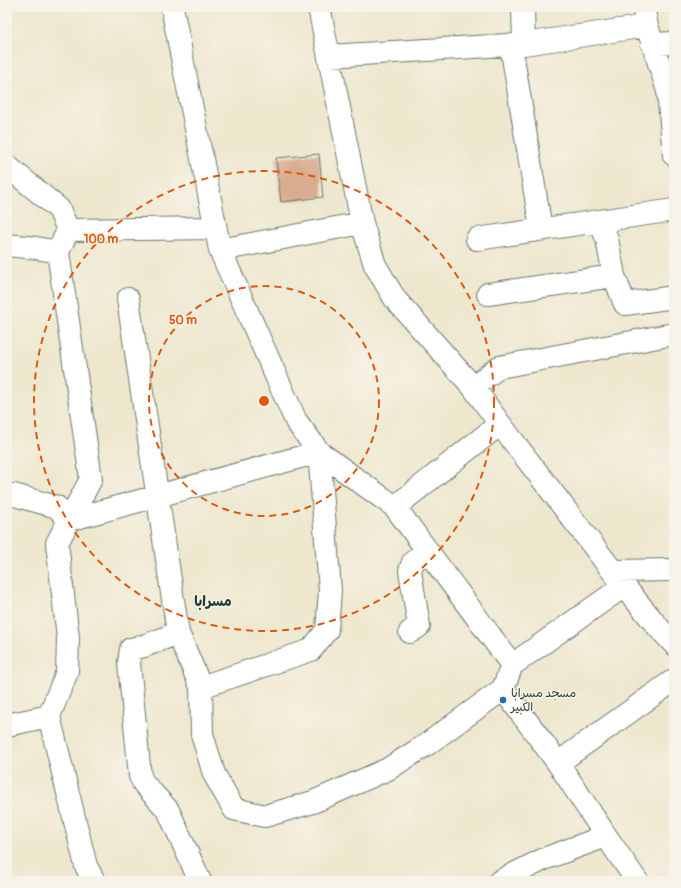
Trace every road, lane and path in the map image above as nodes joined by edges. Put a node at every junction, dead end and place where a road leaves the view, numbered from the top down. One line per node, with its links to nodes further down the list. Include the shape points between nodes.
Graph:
1 (172, 7): 14 (street)
2 (319, 7): 7 (street)
3 (523, 7): 6 (street)
4 (647, 26): 5 (street); 6 (street); 8 (street)
5 (674, 43)
6 (517, 45): 7 (street); 15 (street)
7 (329, 56): 13 (street)
8 (671, 90): 9 (street)
9 (674, 155)
10 (7, 166): 16 (street, via 59,209)
11 (674, 210): 12 (street)
12 (600, 221): 15 (street); 21 (street, via 607,239)
13 (362, 223): 19 (street); 26 (street, via 375,265 395,299)
14 (215, 228): 16 (street); 19 (street)
15 (541, 229): 17 (street)
16 (68, 230): 20 (street)
17 (477, 239)
18 (7, 245): 20 (street)
19 (220, 250): 28 (street, via 296,421)
20 (58, 252): 32 (street, via 90,479)
21 (614, 276): 22 (street); 23 (street, via 625,304)
22 (488, 294)
23 (674, 297)
24 (128, 299): 30 (street)
25 (674, 334): 26 (street, via 499,367)
26 (473, 387): 27 (street)
27 (500, 424): 31 (street); 35 (street)
28 (319, 452): 30 (street); 31 (street); 41 (street, via 330,590 327,630 311,650)
29 (7, 495): 32 (street, via 57,507)
30 (157, 496): 32 (street); 37 (street)
31 (395, 507): 33 (street)
32 (69, 520): 43 (street, via 57,543 68,638 66,672)
33 (427, 550): 36 (street, via 413,562 410,571 420,626); 39 (street)
34 (674, 570): 35 (street)
35 (619, 578): 38 (street); 39 (street)
36 (410, 632)
37 (178, 633): 41 (street); 48 (street, via 132,649 129,663 140,776 168,810)
38 (674, 644)
39 (512, 664): 42 (street)
40 (674, 680): 45 (street)
41 (201, 687): 42 (street, via 202,734 214,774 234,809 265,816 314,802 388,769)
42 (503, 689): 45 (street)
43 (49, 716): 44 (street); 47 (street, via 86,866)
44 (7, 725)
45 (558, 763): 46 (street)
46 (606, 836): 49 (street, via 544,859); 50 (street)
47 (94, 881)
48 (200, 881)
49 (500, 881)
50 (638, 881)

